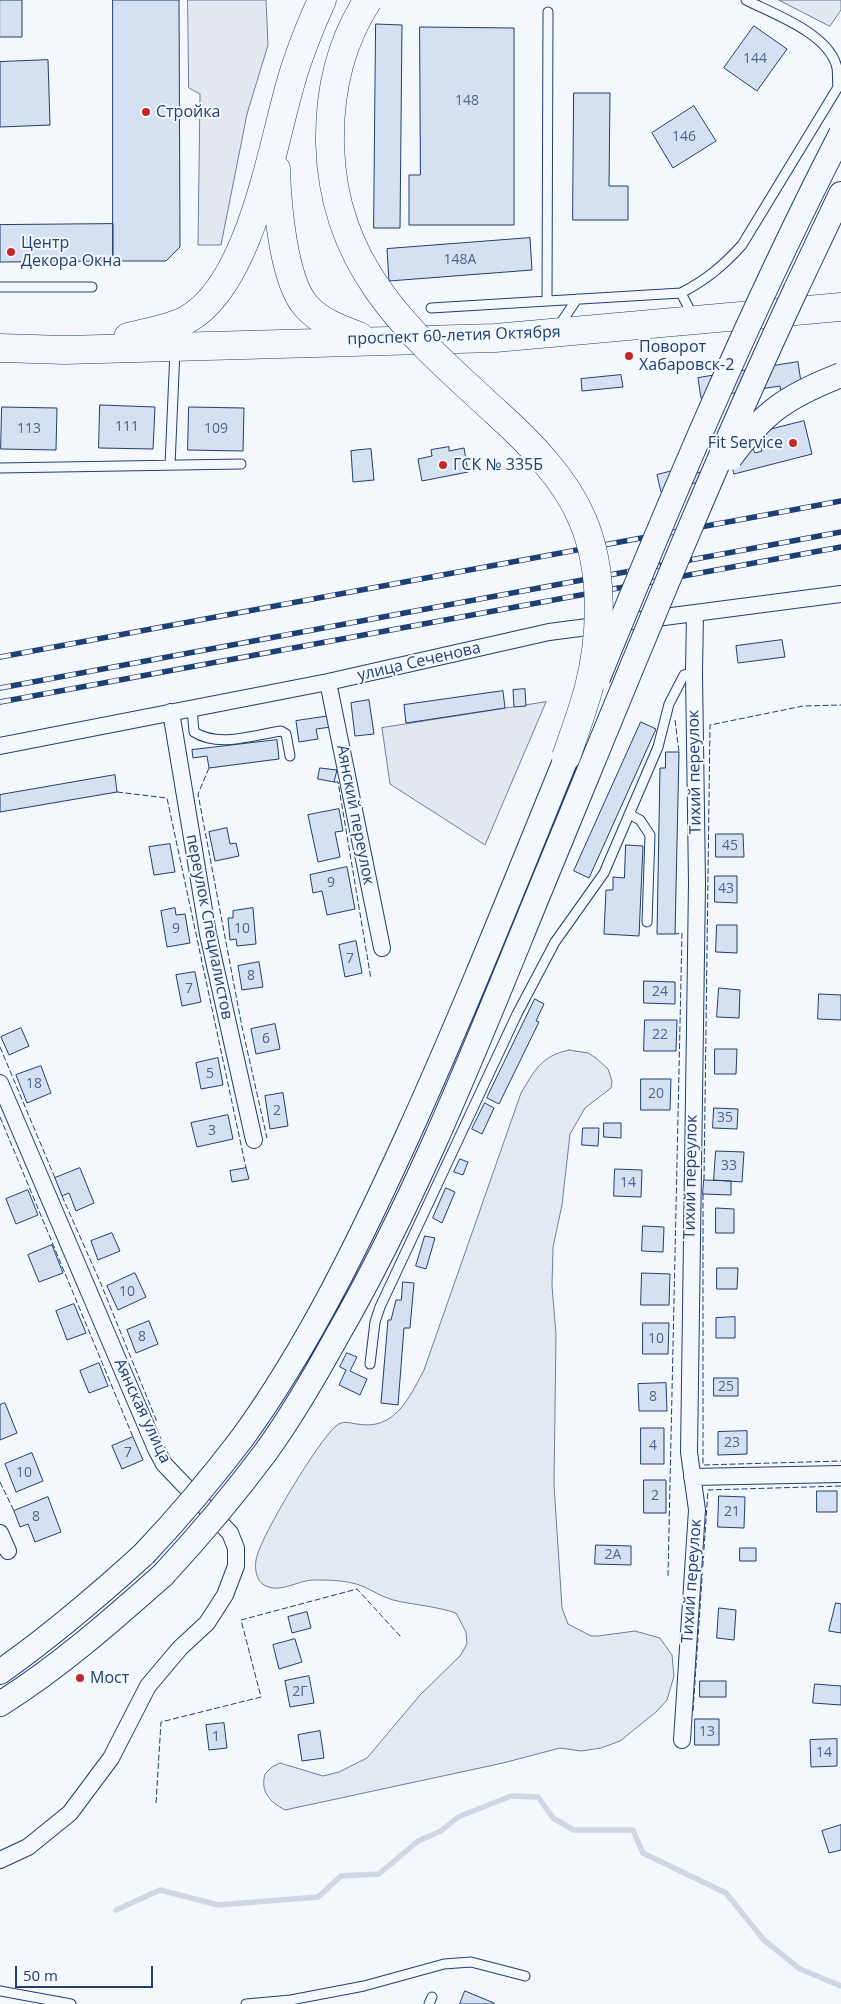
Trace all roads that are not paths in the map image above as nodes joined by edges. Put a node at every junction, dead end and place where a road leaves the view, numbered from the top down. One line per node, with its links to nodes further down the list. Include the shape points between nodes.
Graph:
1 (322, 0): 6 (highway, проспект 60-летия Октября, via 307,32)
2 (368, 0): 36 (highway, bridge, via 340,58 329,111 330,164 340,214 359,262 387,304 420,343 516,430 568,492 583,521 594,556 598,594 597,639 589,687)
3 (746, 0): 12 (lane, via 816,37 828,50 836,67 838,87 742,245 726,264)
4 (548, 12): 14 (lane)
5 (841, 134): 36 (main road, bridge, via 737,351 654,541)
6 (275, 147): 19 (highway, via 276,199 284,248 296,290 306,306 328,324 364,338); 22 (highway, проспект 60-летия Октября, via 255,216 238,258 212,298 187,320 119,340)
7 (841, 194): 11 (main road)
8 (841, 214): 11 (main road)
9 (0, 287): 10 (lane)
10 (92, 287)
11 (796, 289): 27 (main road, bridge)
12 (681, 294): 13 (lane); 17 (lane)
13 (577, 299): 14 (lane); 18 (lane)
14 (547, 301): 15 (lane)
15 (432, 308)
16 (841, 308): 17 (highway, проспект 60-летия Октября)
17 (696, 321): 18 (highway, проспект 60-летия Октября)
18 (553, 333): 19 (highway, проспект 60-летия Октября, via 495,338)
19 (386, 339): 20 (highway, проспект 60-летия Октября)
20 (175, 346): 22 (highway, проспект 60-летия Октября); 25 (lane)
21 (0, 348): 22 (highway, проспект 60-летия Октября)
22 (65, 350)
23 (841, 376): 27 (main road, bridge, via 803,390 772,410 748,434 727,462)
24 (241, 464): 25 (lane)
25 (170, 465): 26 (lane)
26 (0, 468)
27 (679, 552): 48 (main road, bridge, via 459,1088 403,1212 321,1364 266,1452 206,1528 162,1575 111,1622)
28 (841, 594): 29 (street, улица Сеченова)
29 (696, 613): 30 (street, Тихий переулок); 31 (street, улица Сеченова, via 549,632)
30 (694, 673): 37 (lane, via 684,676 677,685 658,747); 44 (street, Тихий переулок, via 697,883 689,1452)
31 (328, 682): 32 (street, улица Сеченова); 39 (street, Аянский переулок)
32 (192, 710): 33 (street, улица Сеченова); 35 (lane, via 194,732 201,737 218,741 281,731 286,734)
33 (171, 712): 34 (street, улица Сеченова); 41 (street, переулок Специалистов, via 208,934)
34 (0, 746)
35 (290, 756)
36 (566, 757): 47 (main road, bridge, via 434,1078 332,1291 283,1376 244,1436 193,1501 144,1554 93,1601)
37 (629, 814): 38 (lane, via 640,820 650,835); 42 (lane, via 604,873 555,942 474,1105 380,1307)
38 (647, 922)
39 (382, 948)
40 (0, 1083): 50 (street, Аянская улица, via 156,1449 164,1464 230,1533 236,1548 236,1566 225,1595 207,1623 180,1648 148,1686 110,1758 70,1813 28,1847)
41 (254, 1140)
42 (370, 1364)
43 (841, 1474): 44 (street)
44 (692, 1477): 49 (street, Тихий переулок, via 697,1510)
45 (0, 1533): 46 (street)
46 (8, 1551)
47 (0, 1672)
48 (0, 1704)
49 (682, 1740)
50 (0, 1860)
51 (525, 1976): 54 (lane, via 471,1962 444,1964 364,1986 292,2000)
52 (0, 1991): 53 (lane)
53 (71, 2004)
54 (246, 2004)

